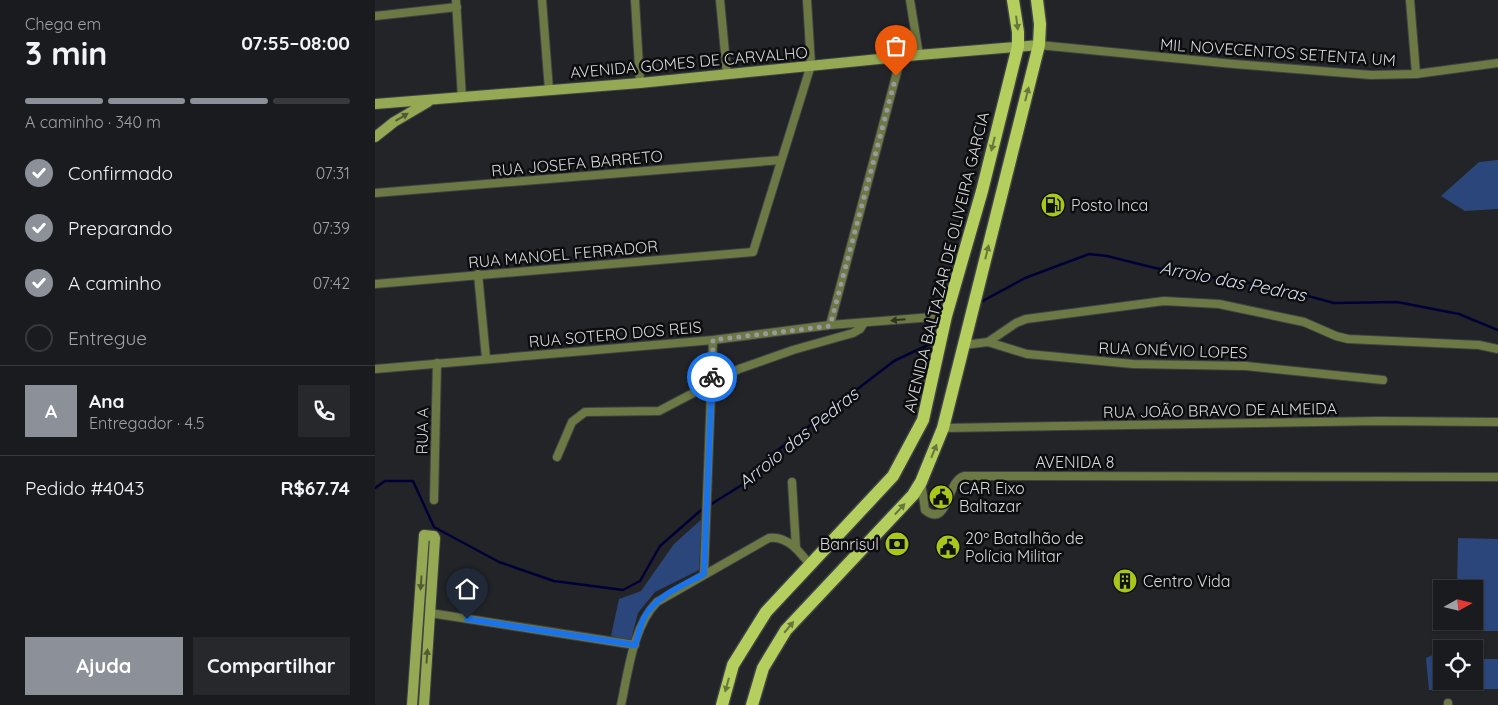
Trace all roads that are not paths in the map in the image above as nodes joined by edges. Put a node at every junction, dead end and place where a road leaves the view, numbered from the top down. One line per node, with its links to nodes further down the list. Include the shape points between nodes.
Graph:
1 (542, 0): 20 (street)
2 (635, 0): 19 (street)
3 (720, 0): 17 (street)
4 (807, 0): 16 (street)
5 (910, 0): 13 (street)
6 (1013, 0): 12 (main road, AVENIDA BALTAZAR DE OLIVEIRA GARCIA, one-way to 12)
7 (1037, 0): 11 (main road)
8 (1410, 0): 18 (street)
9 (456, 4): 10 (street); 21 (street)
10 (375, 16)
11 (1039, 45): 12 (street, AVENIDA GOMES DE CARVALHO); 18 (street, MIL NOVECENTOS SETENTA UM, via 1327,72); 34 (main road, one-way to 11)
12 (1018, 46): 13 (street, AVENIDA GOMES DE CARVALHO); 29 (main road, AVENIDA BALTAZAR DE OLIVEIRA GARCIA, one-way to 29, via 982,191)
13 (919, 55): 14 (street, AVENIDA GOMES DE CARVALHO)
14 (901, 57): 16 (street, AVENIDA GOMES DE CARVALHO); 31 (street)
15 (1498, 63): 18 (street, MIL NOVECENTOS SETENTA UM)
16 (811, 65): 17 (street, AVENIDA GOMES DE CARVALHO); 25 (street)
17 (727, 74): 19 (street, AVENIDA GOMES DE CARVALHO)
18 (1416, 74)
19 (640, 83): 20 (street, AVENIDA GOMES DE CARVALHO)
20 (549, 90): 21 (street, AVENIDA GOMES DE CARVALHO)
21 (462, 98): 22 (street, AVENIDA GOMES DE CARVALHO)
22 (431, 100): 23 (street); 24 (street, AVENIDA GOMES DE CARVALHO, one-way to 22)
23 (375, 104)
24 (375, 137)
25 (781, 160): 26 (street, RUA JOSEFA BARRETO); 27 (street, RUA MANOEL FERRADOR, via 753,252)
26 (375, 193)
27 (478, 274): 28 (street, RUA MANOEL FERRADOR); 36 (street)
28 (375, 284)
29 (945, 320): 30 (street, RUA SOTERO DOS REIS, one-way to 30); 49 (main road, AVENIDA BALTAZAR DE OLIVEIRA GARCIA, via 923,420 893,476)
30 (864, 323): 31 (street, RUA SOTERO DOS REIS); 40 (street, via 853,333 739,369)
31 (830, 326): 32 (street, RUA SOTERO DOS REIS)
32 (713, 340): 36 (street, RUA SOTERO DOS REIS); 40 (street)
33 (988, 342): 34 (street, RUA ONÉVIO LOPES); 35 (street, via 1026,319 1163,301 1229,306 1304,322 1348,338); 39 (street, RUA ONÉVIO LOPES, via 1027,354 1123,364 1246,366)
34 (964, 345): 42 (main road)
35 (1498, 348)
36 (486, 358): 37 (street, RUA SOTERO DOS REIS)
37 (437, 363): 38 (street, RUA SOTERO DOS REIS); 47 (street, RUA A)
38 (375, 369)
39 (1383, 380)
40 (712, 383): 43 (street, via 659,411 585,412 572,422); 50 (street)
41 (1498, 422): 42 (street, RUA JOÃO BRAVO DE ALMEIDA)
42 (943, 428): 46 (main road, one-way to 42)
43 (557, 457)
44 (1498, 477): 46 (street, AVENIDA 8, via 964,476 955,481 942,512 937,514 925,510)
45 (792, 482): 48 (street)
46 (921, 482): 57 (main road, one-way to 46, via 763,668 786,630 913,495)
47 (434, 500)
48 (796, 548): 49 (street); 50 (street, via 781,538 769,538)
49 (810, 565): 56 (main road, AVENIDA BALTAZAR DE OLIVEIRA GARCIA, one-way to 56, via 767,612 733,665)
50 (704, 574): 52 (street, via 649,609)
51 (430, 613): 52 (street); 53 (street, one-way to 53, via 435,538 425,534); 54 (street, one-way to 51)
52 (635, 645): 55 (street)
53 (412, 705)
54 (424, 705)
55 (621, 705)
56 (721, 705)
57 (752, 705)

